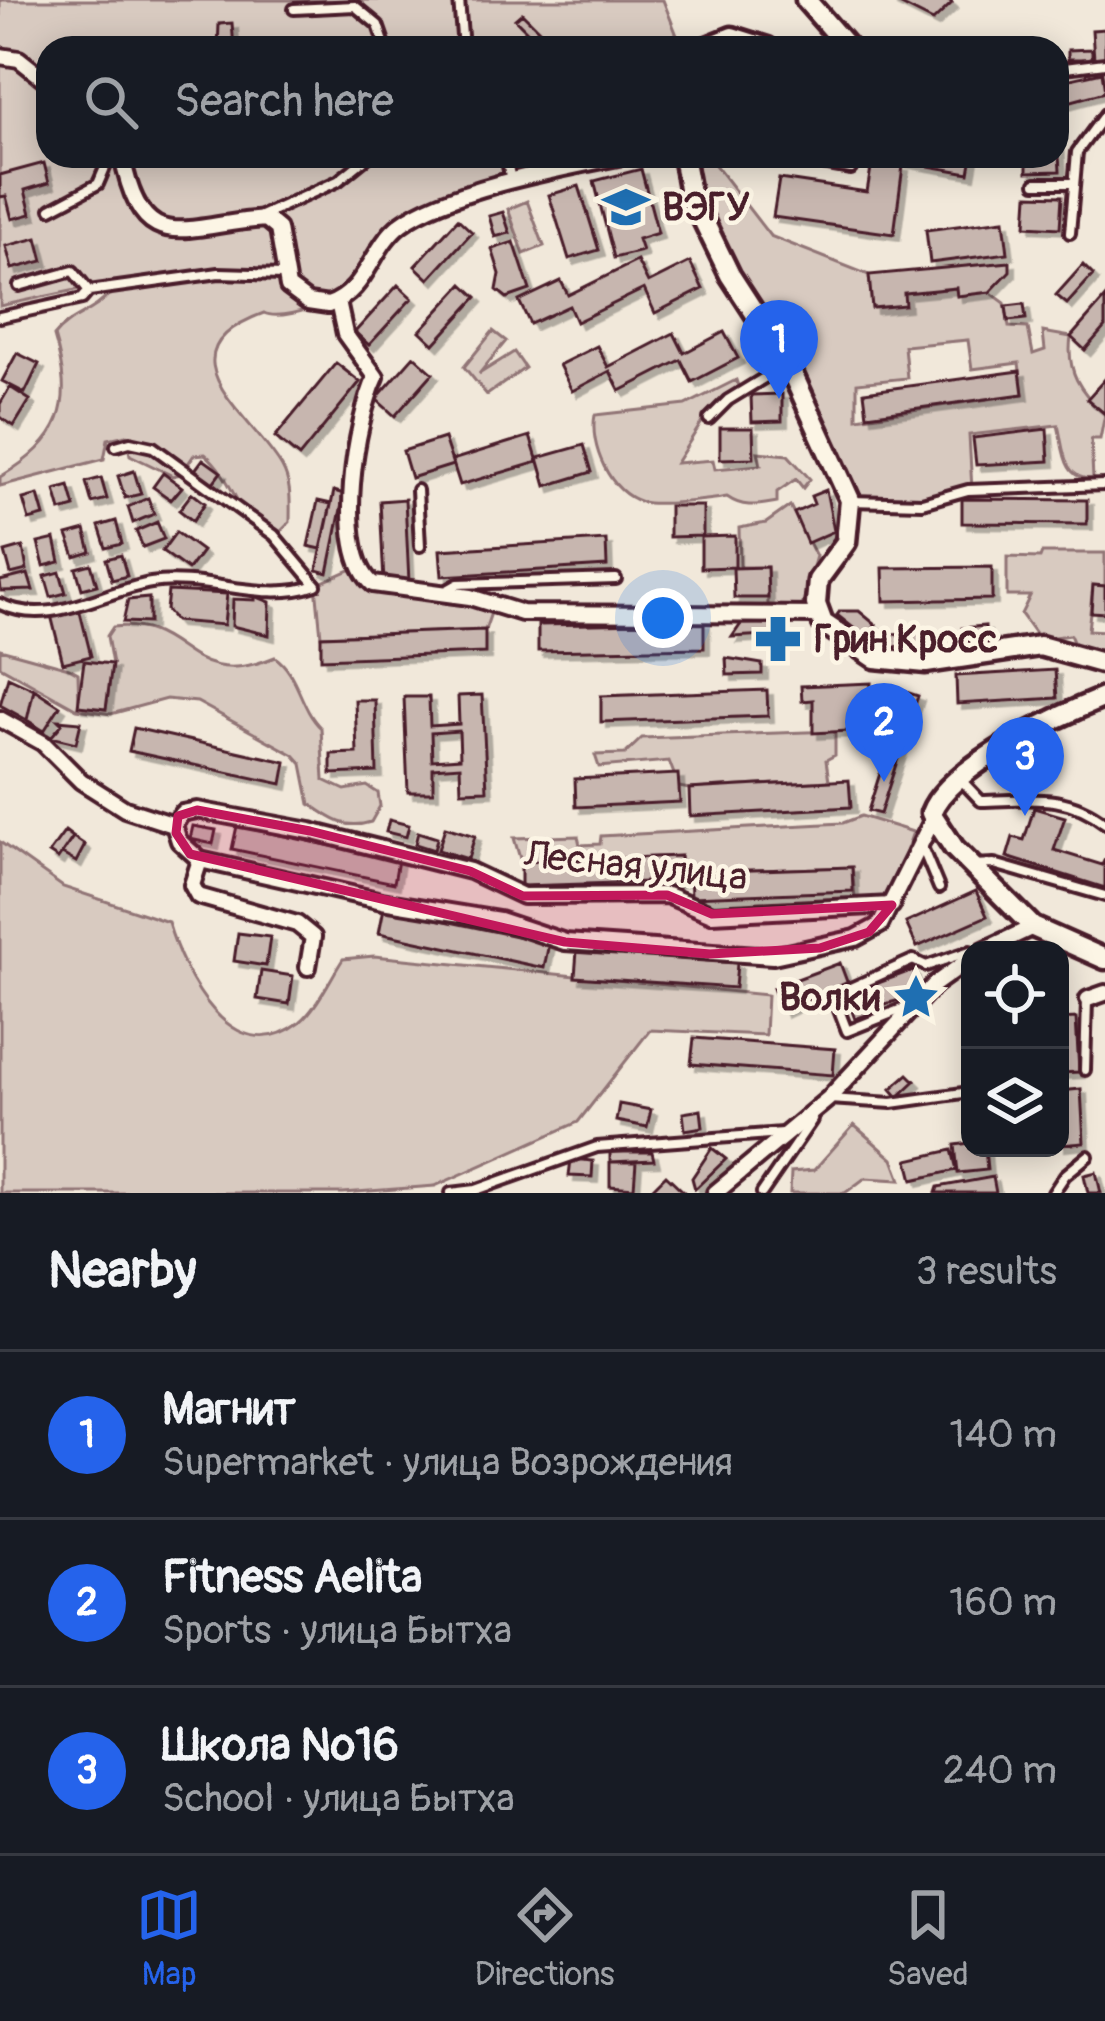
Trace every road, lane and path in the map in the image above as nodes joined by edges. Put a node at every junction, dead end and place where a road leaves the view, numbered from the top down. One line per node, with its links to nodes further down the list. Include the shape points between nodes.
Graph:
1 (459, 0): 5 (lane)
2 (806, 0): 6 (street)
3 (294, 9): 4 (lane, via 355,6)
4 (382, 36)
5 (462, 36)
6 (838, 36)
7 (0, 56): 10 (street)
8 (1105, 64): 9 (lane)
9 (1069, 68)
10 (36, 72)
11 (1105, 114): 22 (lane, via 1081,140)
12 (105, 168): 23 (lane, via 98,184)
13 (125, 168): 24 (street, via 144,220 178,231)
14 (352, 168): 24 (lane, via 275,213)
15 (508, 168): 20 (lane)
16 (571, 168): 20 (street)
17 (685, 168): 31 (street, via 730,275)
18 (845, 168): 19 (lane)
19 (851, 169)
20 (511, 182): 29 (street, via 406,220)
21 (1036, 183): 22 (lane)
22 (1074, 183): 25 (lane)
23 (51, 209)
24 (241, 220): 26 (street, via 273,223)
25 (1070, 233)
26 (283, 275): 28 (lane, via 219,273); 29 (street, via 308,302)
27 (19, 286): 28 (lane, via 73,271)
28 (89, 290): 30 (lane, via 82,299)
29 (338, 302): 39 (street, via 345,334 376,377 352,459 359,566 383,588)
30 (0, 317)
31 (788, 364): 32 (lane); 36 (street)
32 (709, 419)
33 (116, 446): 40 (lane, via 153,448 274,535 316,585 293,591 154,582 37,615)
34 (1105, 484): 36 (lane, via 968,490 922,503)
35 (417, 490): 37 (lane)
36 (850, 500): 41 (street, via 847,542 818,580)
37 (420, 546)
38 (616, 579): 39 (lane, via 458,584)
39 (442, 594): 41 (street, via 521,613)
40 (0, 604)
41 (817, 614): 42 (street, via 875,658 926,663 1040,646)
42 (1105, 664)
43 (1105, 697): 45 (street, via 1022,737)
44 (0, 719): 48 (street, Лесная улица, via 43,743 95,790)
45 (962, 780): 46 (street, via 939,797); 47 (lane, via 980,801 1058,798)
46 (932, 821): 49 (street); 51 (street)
47 (1105, 823)
48 (174, 824): 50 (street, via 179,842); 54 (street, Лесная улица, via 196,810 310,831 470,871 523,896 667,895 712,914)
49 (920, 841): 52 (lane); 54 (street)
50 (200, 860): 54 (street, Лесная улица, via 500,920 565,941 773,956 856,938 880,925); 60 (street, via 192,885 198,896 297,925 313,937)
51 (972, 865): 53 (lane); 55 (street)
52 (939, 888)
53 (1105, 896)
54 (892, 905)
55 (1033, 927): 56 (street); 58 (street)
56 (1002, 941)
57 (961, 956): 62 (lane, via 926,966 913,960)
58 (1105, 959)
59 (961, 963): 64 (street)
60 (308, 968)
61 (1105, 993): 63 (street)
62 (834, 997): 64 (lane, via 848,1030); 65 (lane)
63 (1088, 999): 66 (lane)
64 (920, 1002): 68 (street)
65 (814, 1004)
66 (1085, 1070)
67 (961, 1093): 68 (lane)
68 (828, 1099): 69 (street); 73 (lane)
69 (783, 1133): 71 (lane, via 597,1147); 72 (street)
70 (1088, 1156): 74 (lane)
71 (451, 1193)
72 (715, 1193)
73 (762, 1193)
74 (1053, 1193)

